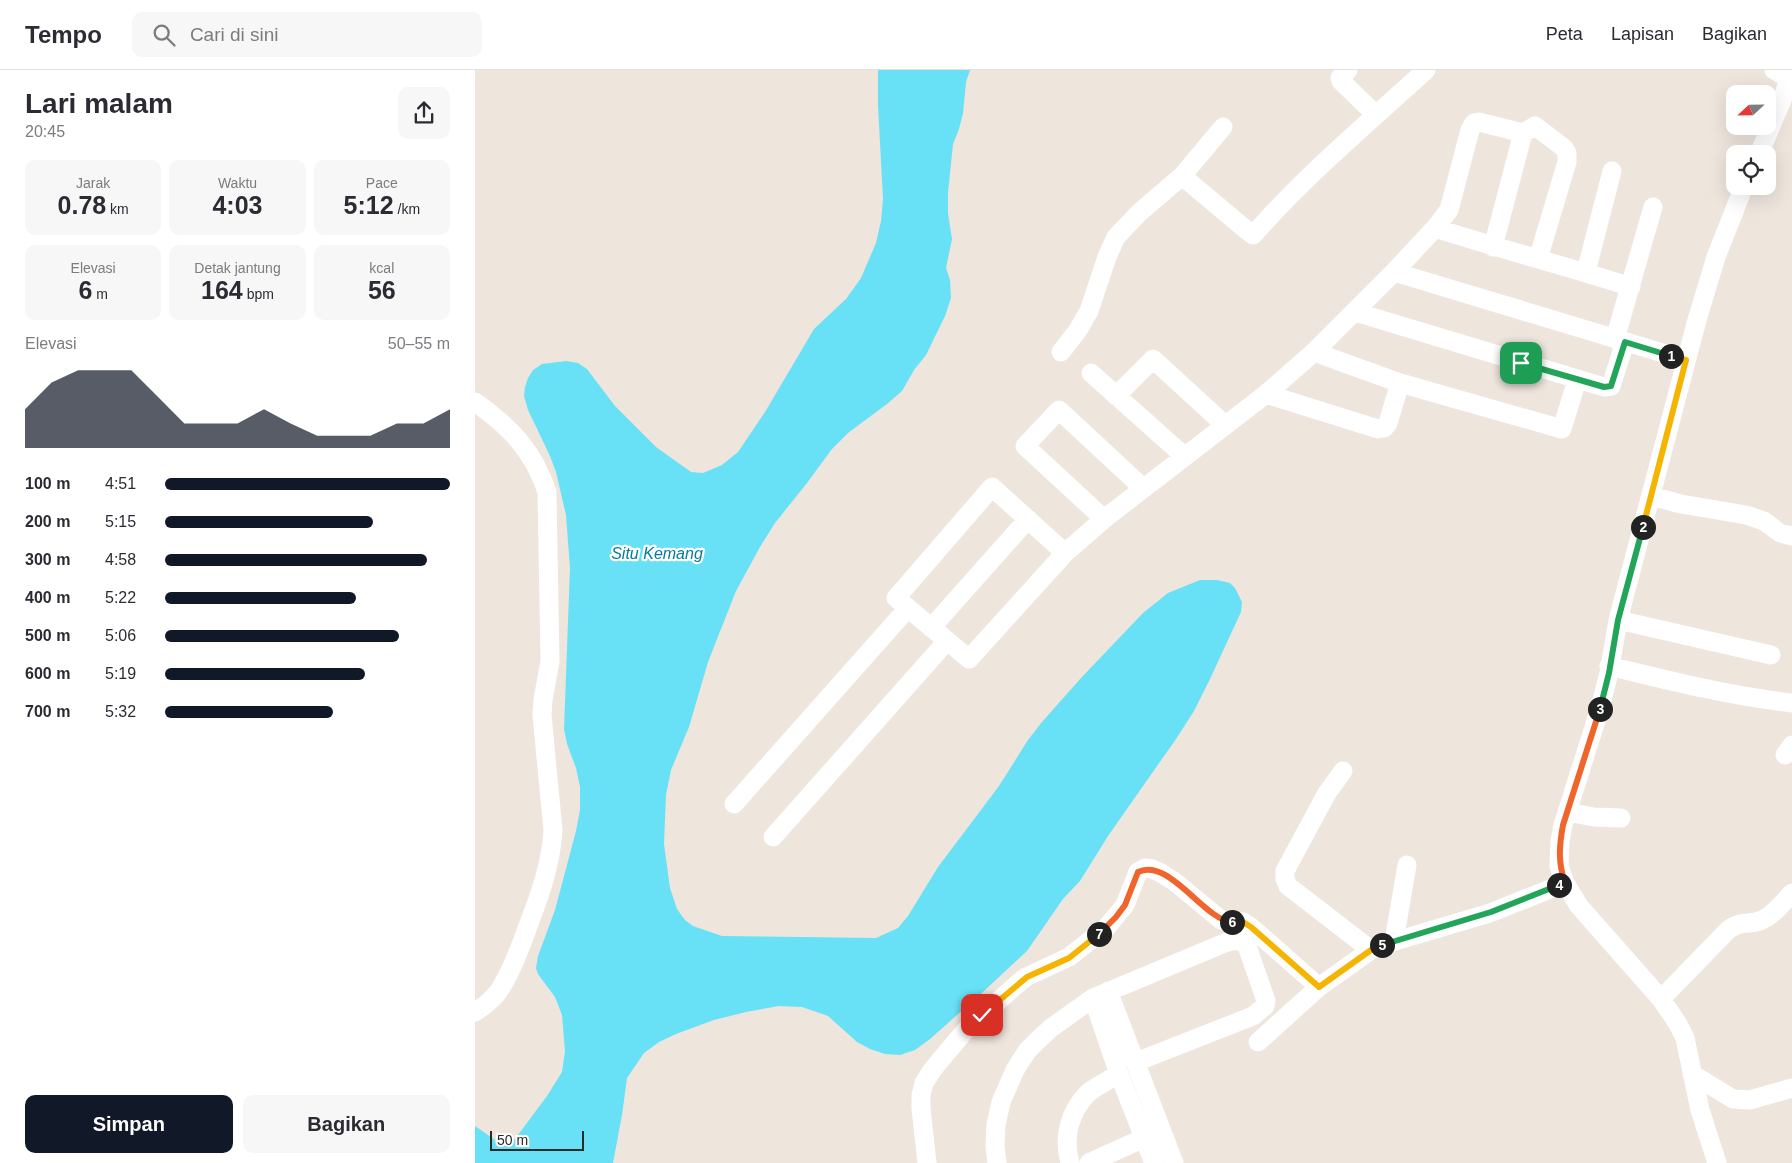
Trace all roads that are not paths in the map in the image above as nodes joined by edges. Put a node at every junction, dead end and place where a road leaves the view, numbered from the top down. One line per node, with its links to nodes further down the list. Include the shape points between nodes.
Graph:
1 (1347, 70): 4 (street, via 1341,81)
2 (1426, 70): 4 (street)
3 (1787, 75): 7 (street)
4 (1376, 115): 9 (street, via 1253,235)
5 (1223, 126): 9 (street)
6 (1523, 132): 12 (street, via 1474,123 1449,210); 13 (street); 14 (street, via 1535,126 1567,153)
7 (1762, 145)
8 (1612, 171): 16 (street)
9 (1182, 176): 20 (street, via 1116,237 1089,310)
10 (1740, 195): 22 (street, via 1716,257)
11 (1653, 208): 17 (street)
12 (1435, 228): 13 (street); 15 (street)
13 (1493, 246): 14 (street)
14 (1538, 259): 16 (street)
15 (1394, 272): 18 (street); 19 (street)
16 (1586, 272): 17 (street)
17 (1631, 287): 19 (street)
18 (1355, 312): 21 (street); 24 (street)
19 (1620, 341): 22 (street); 24 (street, via 1611,386)
20 (1061, 352)
21 (1314, 352): 25 (street); 26 (street)
22 (1686, 360): 32 (street)
23 (1091, 373): 27 (street)
24 (1577, 380): 25 (street, via 1562,429)
25 (1400, 383): 26 (street, via 1388,423 1378,429)
26 (1266, 394): 29 (street)
27 (1116, 396): 29 (street, via 1153,359); 30 (street)
28 (475, 402): 57 (street, via 511,431 534,463 547,492 550,661 542,715 553,830 547,868 520,947 502,987 492,1000)
29 (1225, 425): 30 (street)
30 (1184, 456): 31 (street)
31 (1143, 488): 34 (street); 34 (street, via 1059,410 1025,446)
32 (1651, 496): 35 (street, via 1746,515); 38 (street)
33 (1028, 519): 36 (street); 37 (street, via 992,487 896,598); 39 (street)
34 (1104, 519): 36 (street)
35 (1792, 536)
36 (1065, 554): 40 (street, via 969,659)
37 (908, 608): 39 (street); 45 (street)
38 (1618, 620): 41 (street); 42 (street)
39 (931, 628): 40 (street)
40 (947, 641): 48 (street)
41 (1771, 655)
42 (1609, 666): 43 (street, via 1759,700); 46 (street, via 1600,708)
43 (1792, 703)
44 (1343, 771): 53 (street, via 1327,793 1285,871 1285,879 1288,886)
45 (735, 804)
46 (1567, 812): 47 (street); 50 (street, via 1559,854)
47 (1621, 818)
48 (773, 837)
49 (1407, 865): 52 (street)
50 (1565, 883): 52 (street, via 1491,912); 56 (street, via 1579,906)
51 (1791, 895): 56 (street, via 1770,916 1754,923 1736,924 1728,930)
52 (1394, 940): 53 (street)
53 (1371, 950): 54 (street)
54 (1319, 987): 58 (street); 64 (street, via 1251,927 1243,922 1221,920 1175,882 1145,868 1138,872 1125,905 1107,928 1069,958 1016,985 964,1032 933,1069 921,1095)
55 (1101, 995): 59 (street); 59 (street, via 1227,942 1237,940 1247,946 1266,1000 1265,1006 1253,1016); 60 (street); 65 (street, via 1051,1028 1027,1051 1015,1070 1001,1102 996,1125)
56 (1661, 999): 61 (street, via 1685,1038)
57 (475, 1012)
58 (1258, 1042)
59 (1136, 1062): 69 (street)
60 (1119, 1074): 63 (street); 66 (street, via 1087,1094 1070,1121 1066,1149)
61 (1692, 1074): 62 (street, via 1733,1098 1750,1100); 70 (street)
62 (1792, 1088)
63 (1144, 1138): 67 (street); 68 (street)
64 (927, 1163)
65 (997, 1163)
66 (1070, 1163)
67 (1089, 1163)
68 (1154, 1163)
69 (1174, 1163)
70 (1717, 1163)

